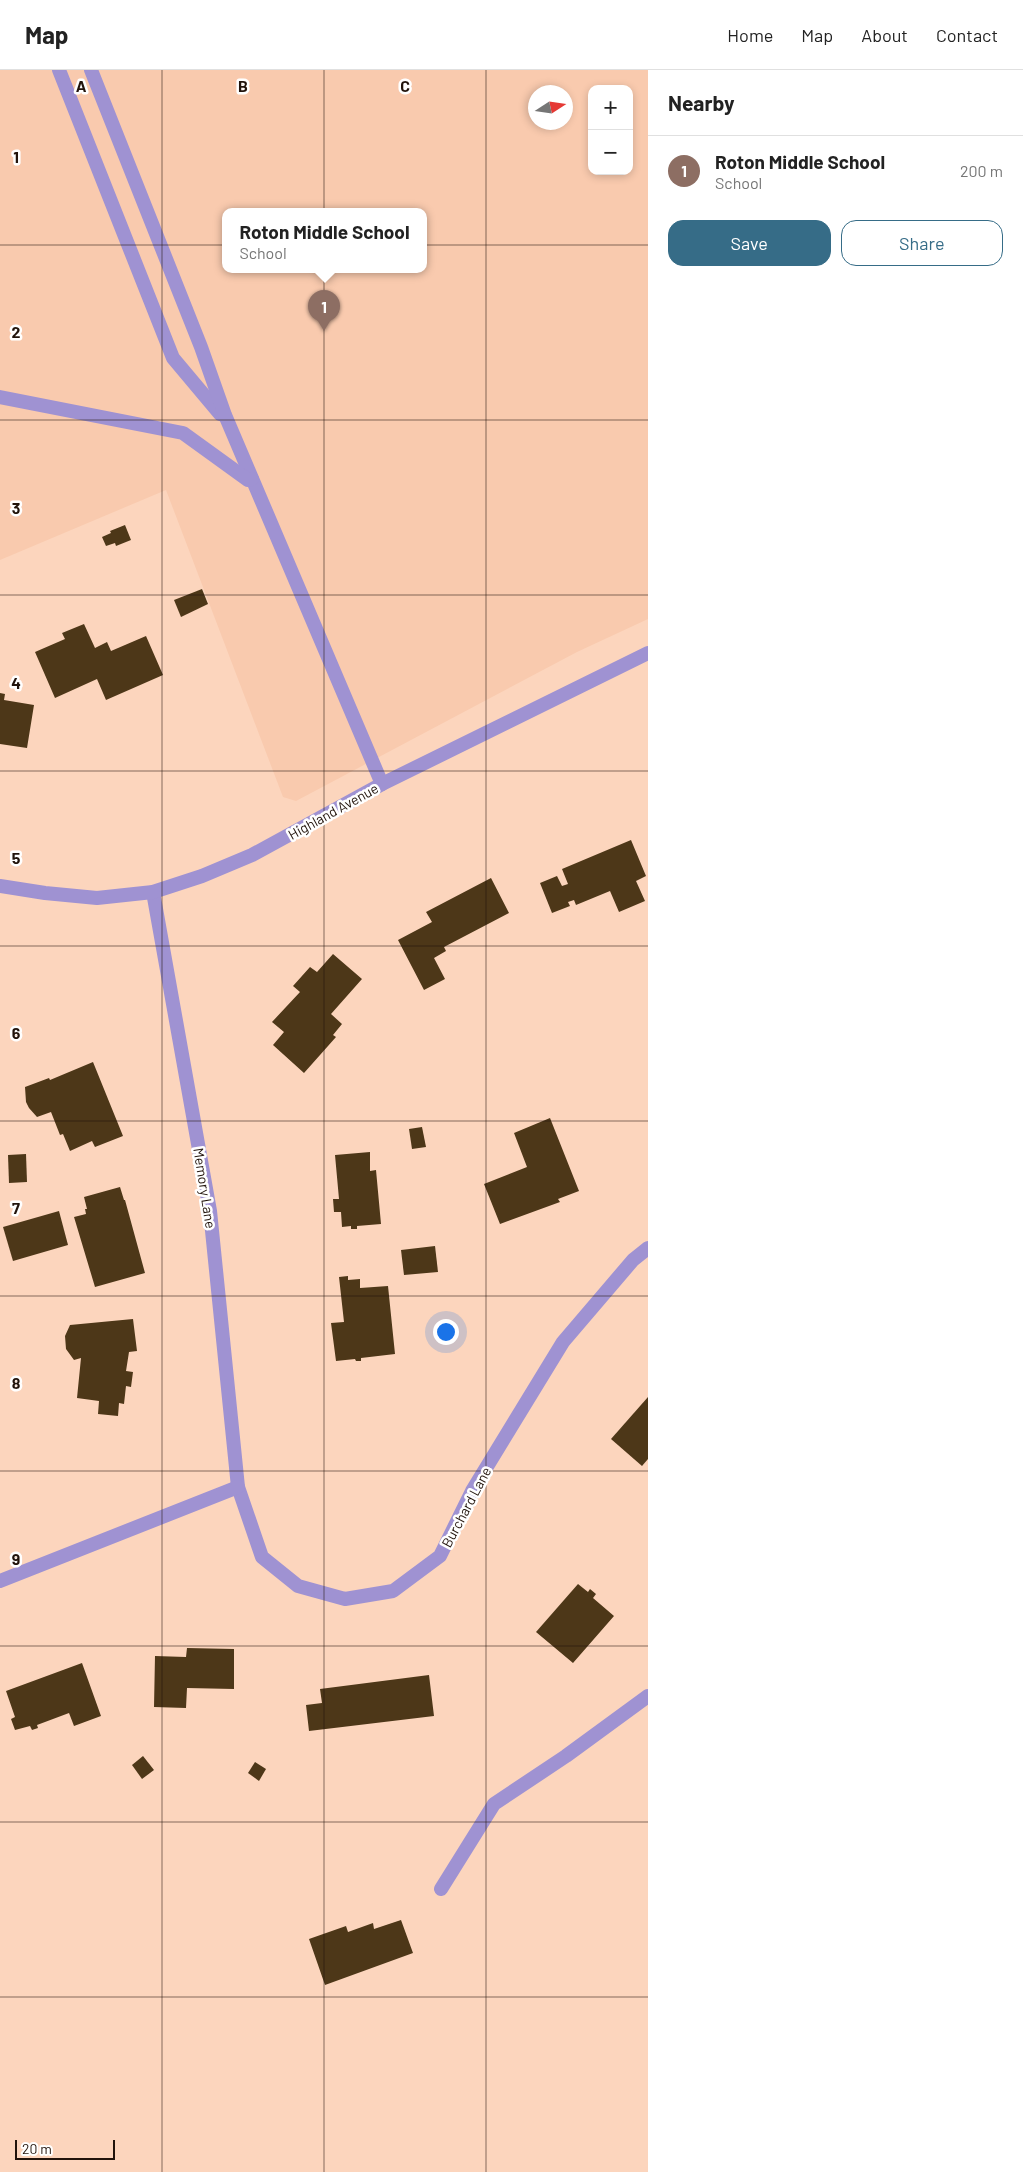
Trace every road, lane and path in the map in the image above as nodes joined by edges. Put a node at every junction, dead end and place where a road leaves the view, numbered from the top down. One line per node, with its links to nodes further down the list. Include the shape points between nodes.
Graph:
1 (58, 70): 4 (street, via 173,358 220,414)
2 (91, 70): 4 (street)
3 (0, 396): 5 (street, via 183,433 248,480)
4 (225, 415): 5 (street)
5 (252, 479): 7 (street)
6 (648, 653): 7 (street, Highland Avenue)
7 (382, 784): 9 (street, Highland Avenue, via 252,855)
8 (0, 886): 9 (street, Highland Avenue, via 97,898)
9 (154, 892): 11 (street, Memory Lane, via 210,1211)
10 (648, 1248): 11 (street, Burchard Lane, via 633,1260 563,1342 472,1491 440,1556 393,1591 345,1599 298,1586 262,1557)
11 (238, 1487): 12 (street)
12 (0, 1580)
13 (648, 1696): 14 (street, via 494,1804)
14 (441, 1889)

